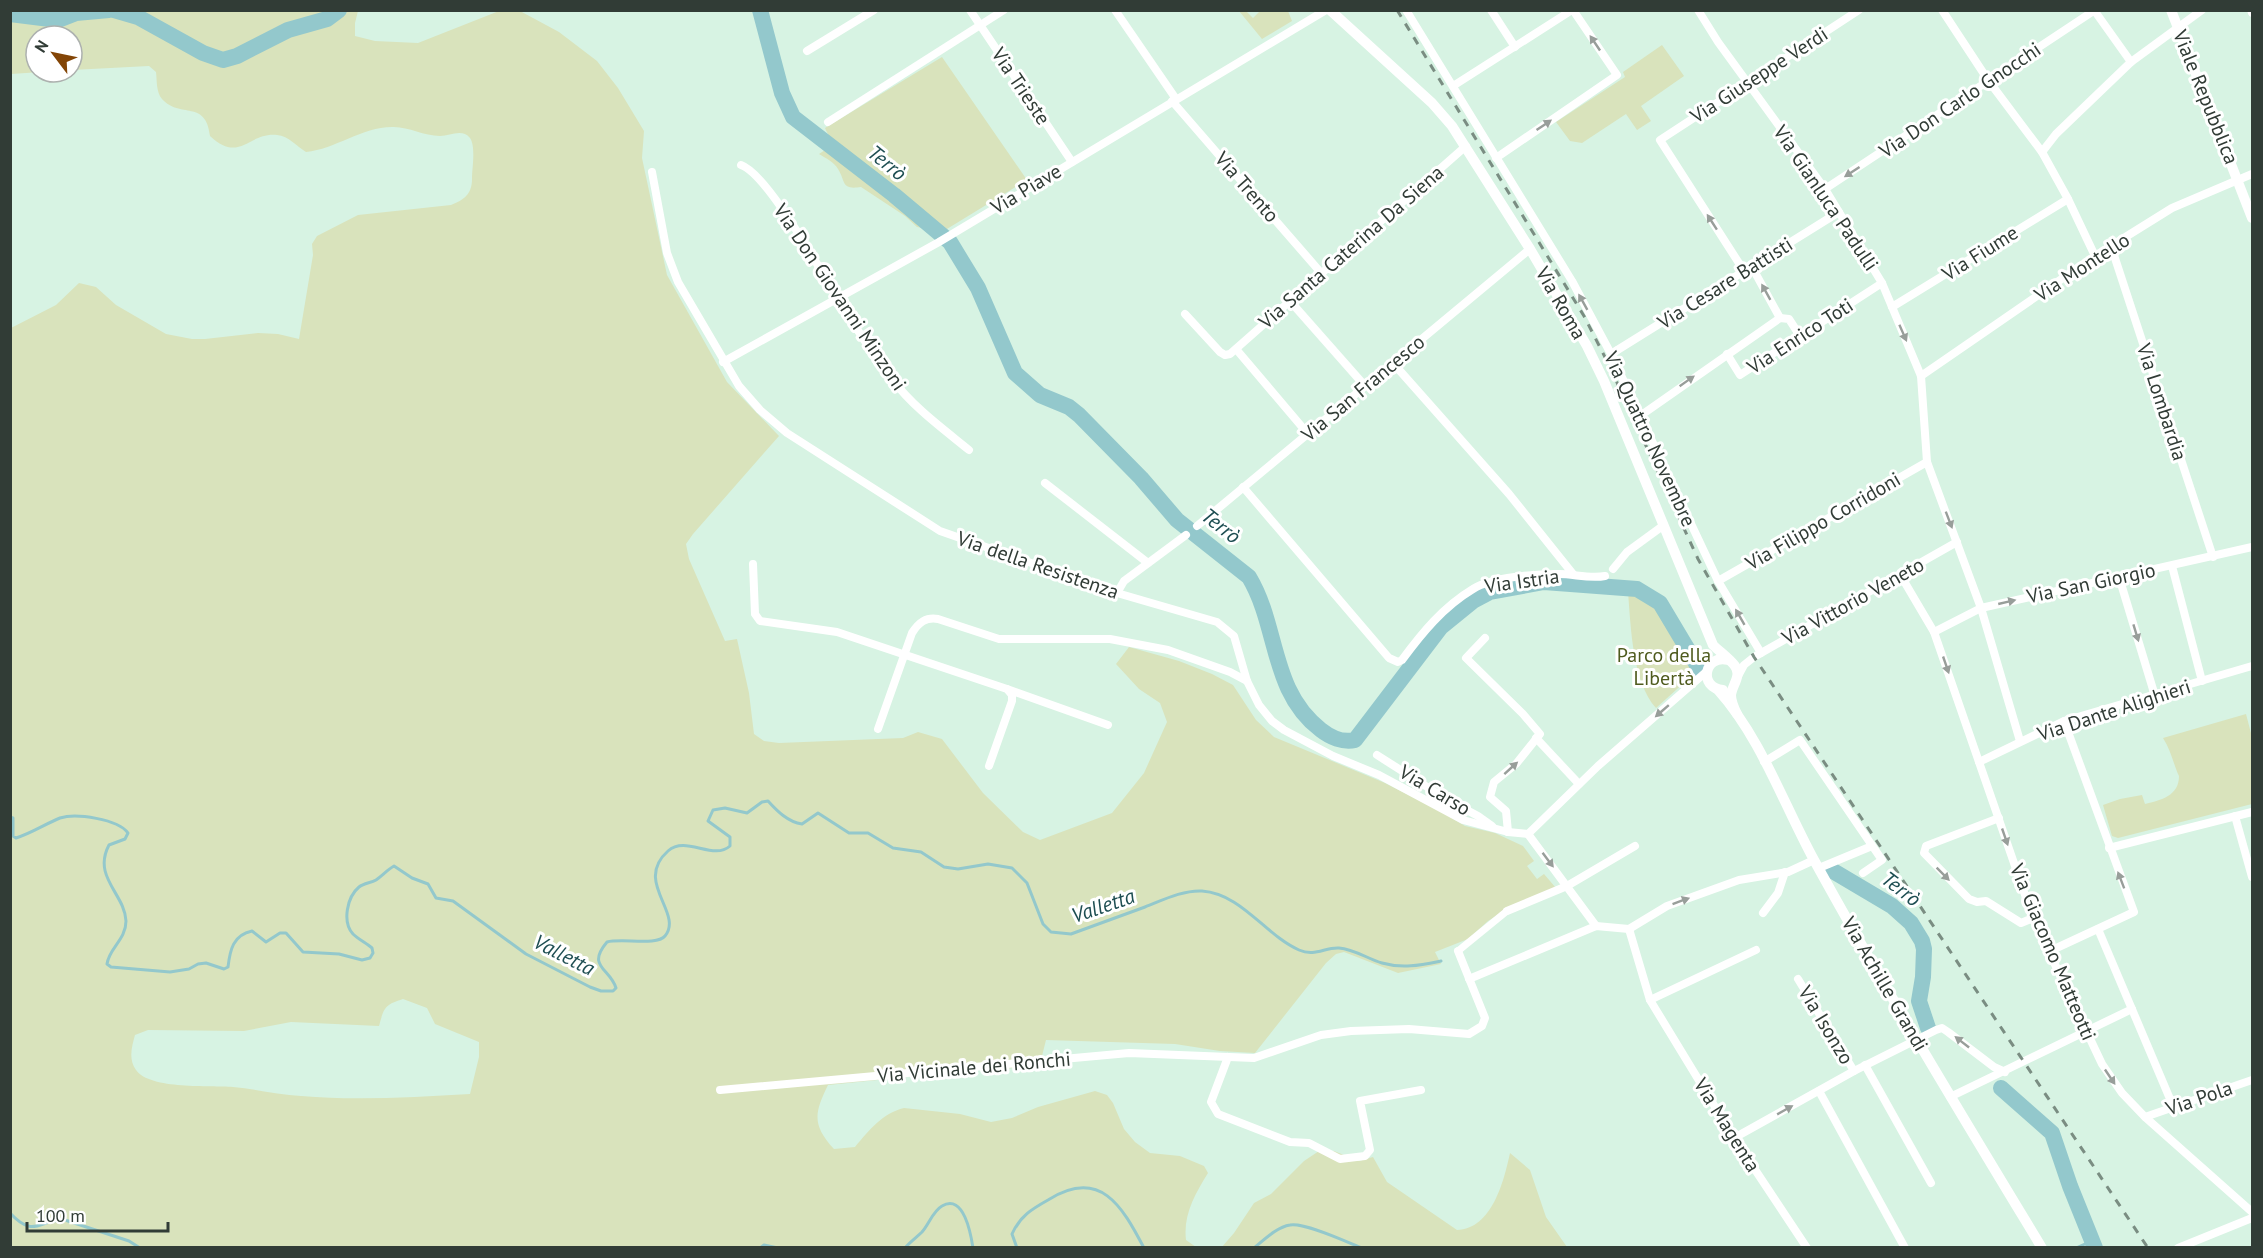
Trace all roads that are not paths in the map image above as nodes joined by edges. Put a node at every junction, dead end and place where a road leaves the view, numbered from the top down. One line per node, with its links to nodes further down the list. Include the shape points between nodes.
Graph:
1 (874, 10): 19 (street)
2 (970, 10): 16 (street, Via Trieste)
3 (1004, 10): 16 (street)
4 (1114, 10): 24 (street, Via Trento)
5 (1328, 10): 24 (street, Via Piave); 26 (street, Via Roma, via 1432,103)
6 (1406, 10): 23 (street, Via Quattro Novembre)
7 (1491, 10): 18 (street)
8 (1572, 10): 18 (street); 28 (street, one-way to 8, via 1617,75)
9 (1698, 10): 22 (street, Via Gianluca Padulli)
10 (1859, 10): 15 (street, Via Giuseppe Verdi)
11 (1942, 10): 21 (street)
12 (2171, 10): 17 (street, Viale Repubblica)
13 (2202, 10): 17 (street)
14 (2094, 11): 20 (street); 21 (street, Via Don Carlo Gnocchi)
15 (1846, 14): 22 (street, Via Giuseppe Verdi)
16 (979, 26): 25 (street); 29 (street, Via Trieste)
17 (2177, 26): 20 (street); 33 (street, Viale Repubblica)
18 (1515, 47): 23 (street)
19 (807, 51)
20 (2131, 62): 27 (street)
21 (1988, 80): 27 (street); 34 (street, Via Don Carlo Gnocchi, one-way to 34)
22 (1748, 83): 34 (street, Via Gianluca Padulli); 41 (street, Via Giuseppe Verdi, one-way to 22, via 1660,140)
23 (1453, 86): 28 (street, Via Quattro Novembre)
24 (1174, 100): 29 (street, Via Piave); 42 (street, Via Trento)
25 (828, 122)
26 (1466, 146): 39 (street, Via Roma); 42 (street, Via Santa Caterina Da Siena)
27 (2042, 152): 35 (street)
28 (1496, 158): 51 (street, Via Quattro Novembre, one-way to 28, via 1572,281)
29 (1072, 162): 44 (street, Via Piave, via 939,242)
30 (741, 165): 44 (street, Via Don Giovanni Minzoni, via 753,171 764,185)
31 (652, 172): 53 (street, Via della Resistenza, via 671,268)
32 (2253, 174): 33 (street, Via Montello)
33 (2239, 180): 37 (street, Viale Repubblica); 38 (street, Via Montello, via 2172,208)
34 (1825, 189): 36 (street, Via Gianluca Padulli)
35 (2068, 199): 40 (street); 46 (street, Via Fiume)
36 (1839, 212): 41 (street, Via Cesare Battisti); 43 (street, Via Gianluca Padulli)
37 (2253, 218)
38 (2111, 246): 40 (street, Via Montello); 68 (street, Via Lombardia)
39 (1530, 249): 54 (street, Via San Francesco); 63 (street, Via Roma, via 1604,381)
40 (2095, 256): 55 (street, Via Montello)
41 (1748, 269): 48 (street, one-way to 41); 51 (street, Via Cesare Battisti)
42 (1322, 274): 45 (street, Via Santa Caterina Da Siena)
43 (1882, 283): 46 (street, Via Gianluca Padulli); 49 (street, Via Enrico Toti)
44 (837, 297): 53 (street, Via Piave); 59 (street, Via Don Giovanni Minzoni, via 903,392)
45 (1290, 302): 50 (street, Via Santa Caterina Da Siena); 56 (street)
46 (1892, 307): 55 (street, Via Gianluca Padulli, one-way to 55)
47 (1185, 314): 50 (street, via 1222,354)
48 (1785, 318): 49 (street); 52 (street)
49 (1800, 336): 52 (street, Via Enrico Toti, via 1740,375)
50 (1236, 349): 58 (street)
51 (1611, 354): 57 (street, Via Quattro Novembre)
52 (1726, 354): 57 (street, one-way to 52)
53 (723, 362): 78 (street, Via della Resistenza, via 745,395 781,429 929,525)
54 (1393, 363): 56 (street, Via San Francesco); 73 (street, via 1509,494)
55 (1920, 376): 60 (street, Via Gianluca Padulli)
56 (1365, 386): 58 (street, Via San Francesco)
57 (1640, 416): 77 (street, Via Quattro Novembre)
58 (1308, 434): 62 (street, Via San Francesco)
59 (969, 450)
60 (1927, 462): 66 (street, Via Gianluca Padulli, one-way to 66); 77 (street, Via Filippo Corridoni)
61 (1045, 483): 69 (street)
62 (1243, 487): 64 (street, Via San Francesco); 73 (street, Via Istria, via 1389,658 1398,662 1431,623 1474,588 1528,576)
63 (1664, 525): 72 (street, via 1627,552); 82 (street, Via Roma)
64 (1197, 526)
65 (1186, 535): 69 (street)
66 (1957, 542): 75 (street, Via Vittorio Veneto); 79 (street, Via Gianluca Padulli)
67 (2253, 547): 68 (street, Via San Giorgio)
68 (2213, 557): 71 (street, Via San Giorgio)
69 (1148, 563): 78 (street, via 1124,581)
70 (753, 564): 84 (street, via 755,614 760,621 837,632)
71 (2172, 566): 76 (street, Via San Giorgio); 91 (street)
72 (1613, 569)
73 (1573, 574): 74 (street, Via Istria)
74 (1605, 576)
75 (1901, 576): 80 (street, Via Giacomo Matteotti); 83 (street, Via Vittorio Veneto)
76 (2119, 577): 79 (street, Via San Giorgio, one-way to 76); 94 (street, one-way to 94)
77 (1718, 581): 83 (street, Via Quattro Novembre, one-way to 77)
78 (1117, 593): 90 (street, Via della Resistenza, via 1224,626 1236,640)
79 (1981, 608): 80 (street, Via San Giorgio); 100 (street, Via Gianluca Padulli)
80 (1934, 632): 103 (street, Via Giacomo Matteotti, one-way to 103)
81 (1485, 638): 99 (street, via 1466,658 1523,714 1540,734)
82 (1713, 645): 86 (street, Via Roma); 88 (street, Via Roma)
83 (1761, 653): 85 (street, Via Vittorio Veneto)
84 (904, 655): 90 (street, via 918,625 935,618 999,639 1110,639 1168,650); 92 (street); 98 (street)
85 (1749, 660): 86 (street, Via Vittorio Veneto); 89 (street, Via Vittorio Veneto)
86 (1730, 661): 88 (street, via 1721,659); 89 (street, via 1735,665)
87 (2253, 666): 91 (street, Via Dante Alighieri)
88 (1708, 668): 93 (street, via 1708,682); 105 (street, one-way to 105)
89 (1736, 680): 93 (street, via 1725,690); 95 (street, Via Achille Grandi, via 1732,699)
90 (1247, 681): 109 (street, Via della Resistenza, via 1266,715 1288,733 1463,820)
91 (2202, 681): 94 (street, Via Dante Alighieri)
92 (1007, 689): 97 (street); 104 (street, via 1012,701)
93 (1718, 690): 95 (street, Via Achille Grandi)
94 (2155, 696): 96 (street, Via Dante Alighieri)
95 (1737, 714): 102 (street, Via Achille Grandi)
96 (2064, 722): 100 (street, Via Dante Alighieri); 114 (street)
97 (1108, 725)
98 (878, 729)
99 (1536, 738): 105 (street); 110 (street, one-way to 99, via 1506,811 1490,797 1494,782 1516,764)
100 (2020, 741): 103 (street, Via Dante Alighieri)
101 (1377, 755): 109 (street, Via Carso)
102 (1764, 762): 113 (street, via 1800,740); 115 (street, Via Achille Grandi)
103 (1979, 762): 108 (street, Via Giacomo Matteotti)
104 (989, 766)
105 (1579, 784): 111 (street)
106 (2253, 812): 107 (street)
107 (2235, 816): 114 (street); 118 (street)
108 (1999, 818): 122 (street, Via Giacomo Matteotti, one-way to 122); 122 (street, one-way to 122, via 1926,846 1925,856 1969,899 1986,901 2021,923)
109 (1492, 827): 110 (street, Via della Resistenza)
110 (1508, 832): 111 (street, Via della Resistenza)
111 (1528, 834): 119 (street, one-way to 119)
112 (1635, 846): 119 (street)
113 (1872, 846): 115 (street); 117 (street, via 1882,860)
114 (2109, 848): 125 (street, one-way to 114, via 2134,912)
115 (1817, 864): 116 (street); 134 (street, Via Achille Grandi)
116 (1785, 872): 121 (street, via 1778,893); 124 (street, one-way to 116, via 1677,902 1739,880)
117 (1863, 873)
118 (2253, 877)
119 (1567, 886): 120 (street); 123 (street)
120 (1507, 911): 127 (street)
121 (1763, 913)
122 (2033, 918): 128 (street, Via Giacomo Matteotti)
123 (1596, 926): 124 (street); 129 (street)
124 (1629, 928): 131 (street, Via Magenta)
125 (2098, 929): 128 (street); 132 (street)
126 (1756, 950): 131 (street)
127 (1458, 951): 129 (street, Via Vicinale dei Ronchi)
128 (2050, 951): 133 (street, Via Giacomo Matteotti)
129 (1469, 979): 135 (street, Via Vicinale dei Ronchi, via 1485,1018 1482,1026 1469,1034 1409,1029 1351,1032 1321,1035 1254,1058)
130 (1798, 979): 137 (street, Via Isonzo)
131 (1650, 1000): 146 (street, Via Magenta)
132 (2132, 1009): 133 (street); 144 (street)
133 (2085, 1030): 138 (street); 145 (street, Via Giacomo Matteotti, one-way to 145, via 2112,1081)
134 (1916, 1040): 136 (street); 138 (street, one-way to 134, via 1942,1028); 143 (street, Via Achille Grandi)
135 (1228, 1057): 140 (street, Via Vicinale dei Ronchi, via 1129,1053); 141 (street, via 1211,1102 1218,1114 1290,1142 1309,1143 1340,1159 1365,1156 1370,1150 1360,1101)
136 (1865, 1065): 137 (street); 147 (street)
137 (1854, 1071): 142 (street)
138 (2005, 1072): 143 (street)
139 (2253, 1080): 144 (street, Via Pola)
140 (720, 1090)
141 (1421, 1090)
142 (1819, 1091): 146 (street, one-way to 142); 151 (street)
143 (1950, 1097): 152 (street, Via Achille Grandi)
144 (2173, 1106): 145 (street, Via Pola)
145 (2145, 1117): 148 (street, Via Giacomo Matteotti)
146 (1734, 1138): 150 (street, Via Magenta)
147 (1931, 1183)
148 (2253, 1212)
149 (2253, 1218): 153 (street)
150 (1807, 1248)
151 (1905, 1248)
152 (2042, 1248)
153 (2178, 1248)

